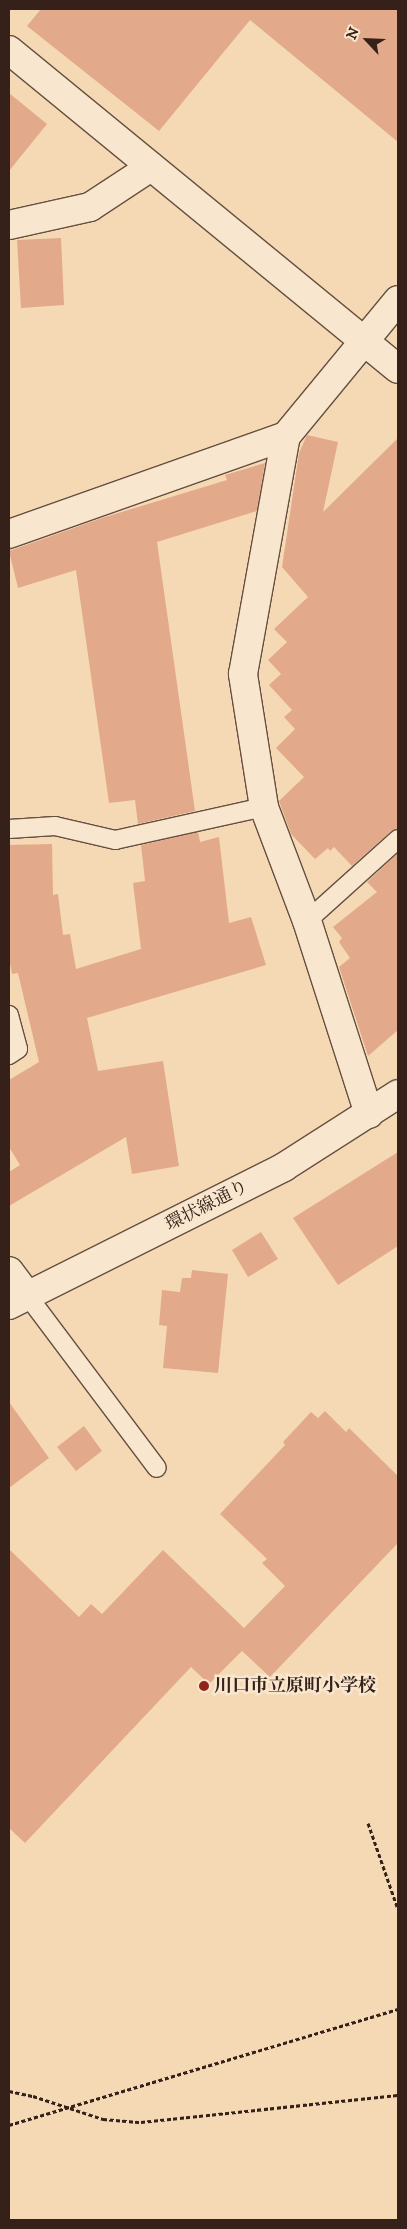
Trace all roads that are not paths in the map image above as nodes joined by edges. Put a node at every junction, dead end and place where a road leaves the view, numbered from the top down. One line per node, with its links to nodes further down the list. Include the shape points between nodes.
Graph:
1 (9, 50): 2 (street)
2 (151, 168): 3 (street, via 90,207); 5 (street)
3 (9, 225)
4 (398, 300): 5 (street)
5 (365, 342): 6 (street); 7 (street)
6 (398, 369)
7 (286, 436): 8 (street); 9 (street, via 243,674)
8 (9, 534)
9 (264, 807): 10 (lane, via 115,840 55,826); 12 (street)
10 (9, 829)
11 (398, 839): 12 (lane)
12 (306, 921): 16 (street)
13 (9, 1015): 14 (lane, via 18,1049)
14 (9, 1055)
15 (398, 1094): 16 (street, 環状線通り)
16 (369, 1114): 18 (street, 環状線通り, via 284,1167)
17 (9, 1271): 18 (street)
18 (18, 1300): 19 (lane)
19 (157, 1468)

